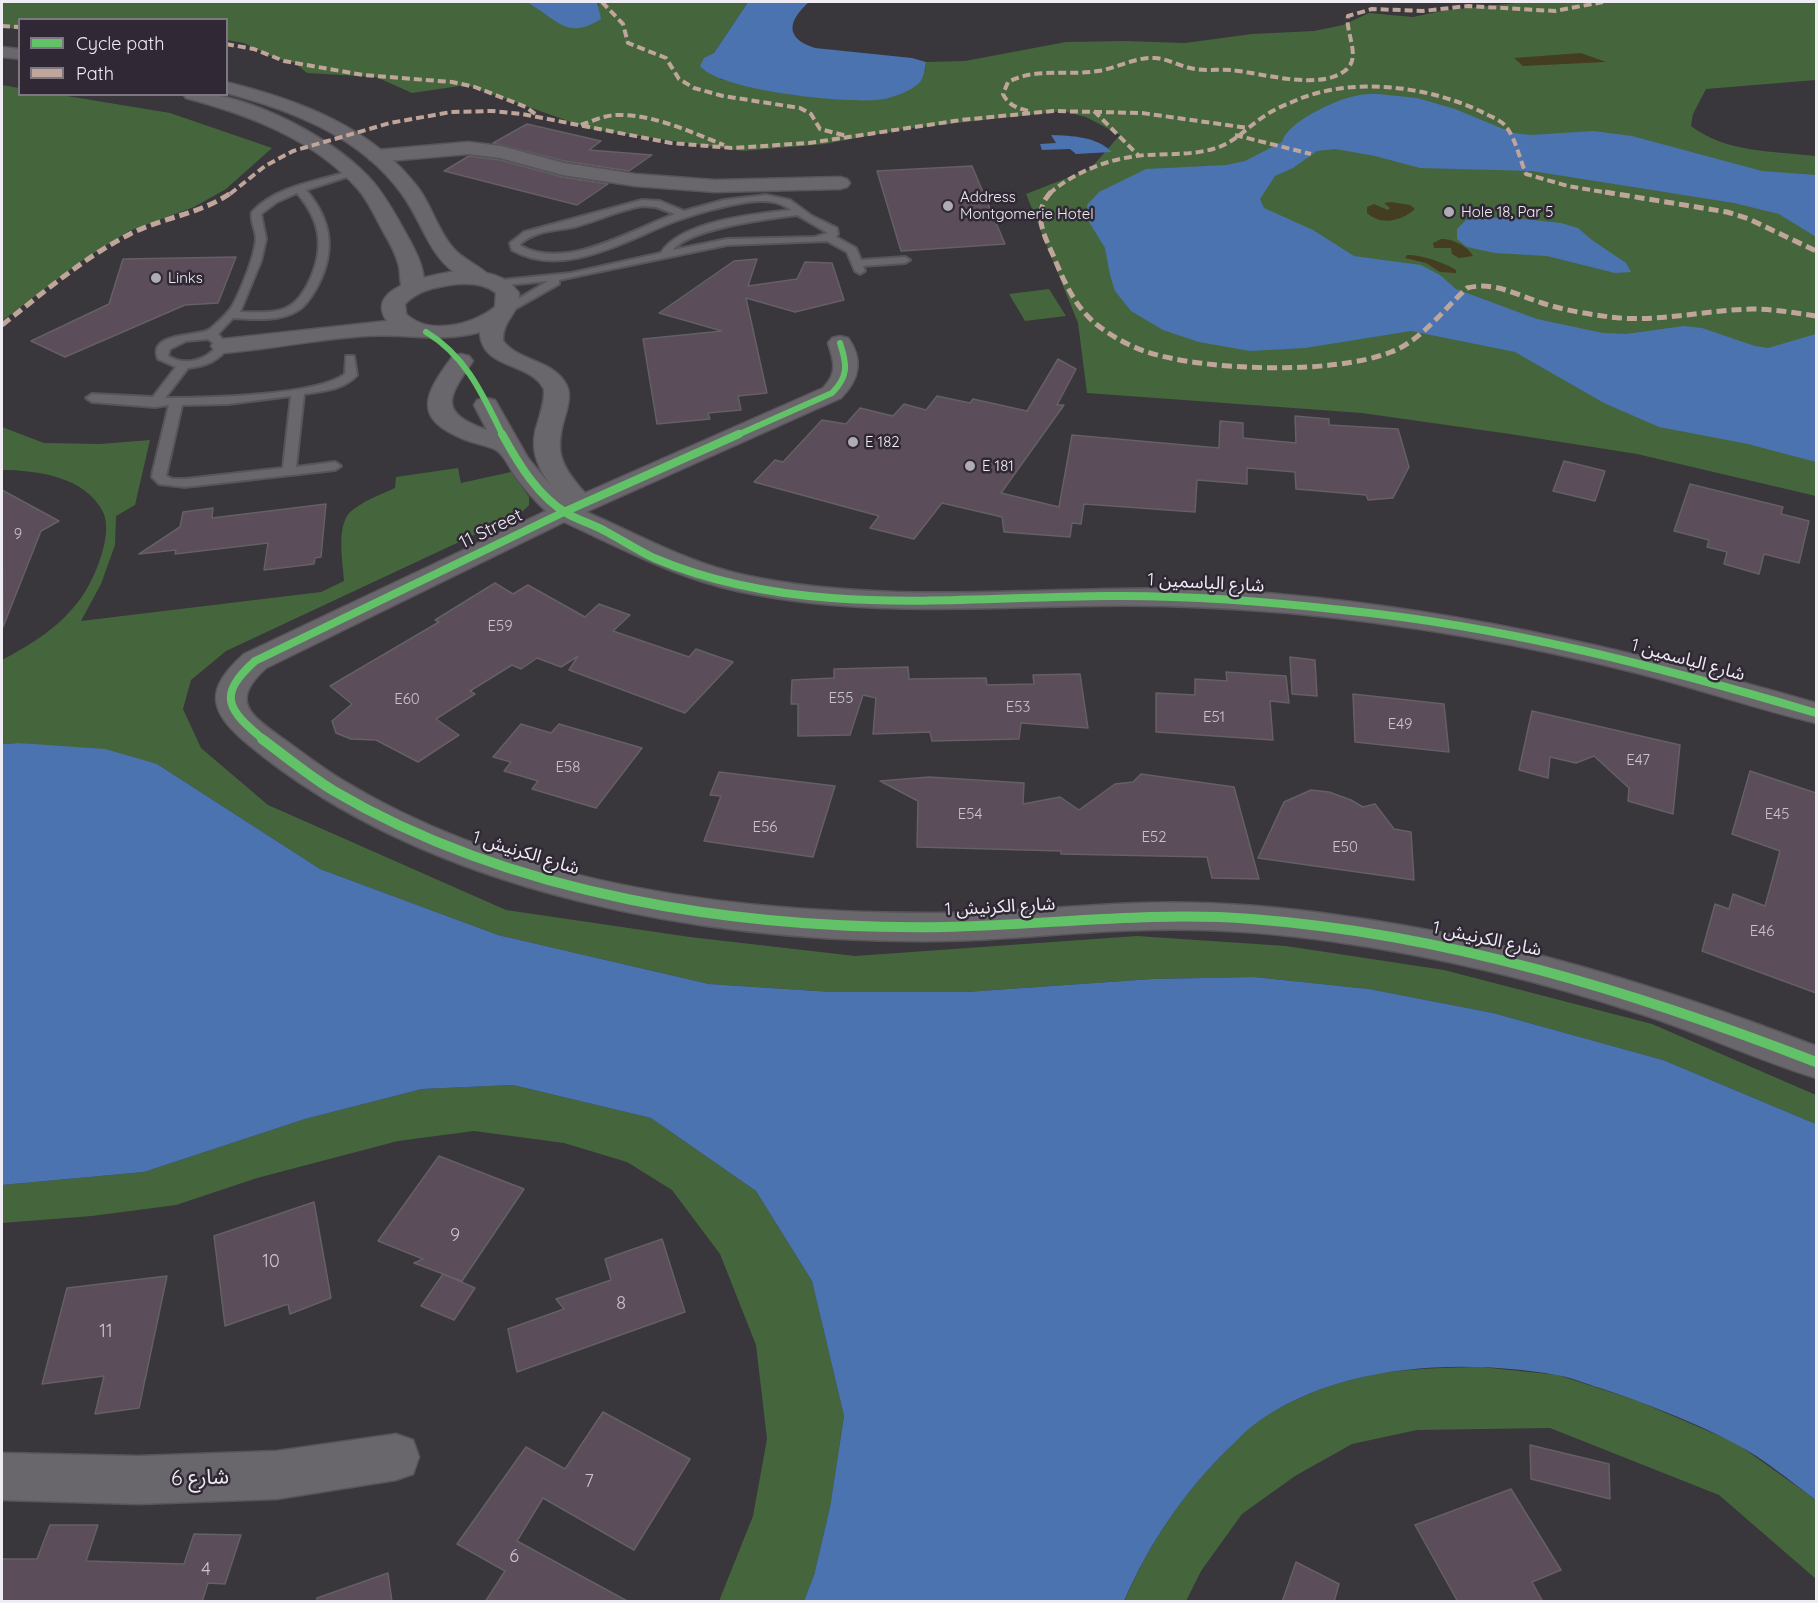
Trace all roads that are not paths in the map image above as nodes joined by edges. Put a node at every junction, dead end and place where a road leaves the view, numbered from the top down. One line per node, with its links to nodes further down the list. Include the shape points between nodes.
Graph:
1 (2, 52): 2 (street)
2 (18, 54)
3 (2, 65): 4 (street)
4 (18, 67)
5 (228, 88): 8 (street, via 321,121)
6 (199, 96): 9 (street, via 254,113 291,130)
7 (430, 152): 8 (street); 10 (street, via 404,164); 11 (street, via 486,149 598,175 675,184)
8 (377, 156): 10 (street)
9 (354, 173): 12 (lane); 23 (street, via 375,198 405,252 412,269)
10 (395, 173): 22 (street, via 412,193 445,255 460,268)
11 (840, 183)
12 (300, 190): 25 (lane, via 265,204 256,214 260,250); 25 (lane, via 318,213 326,240 320,271 312,287 300,304 284,313)
13 (799, 212): 14 (lane, via 785,201 767,198); 15 (lane); 18 (lane, via 715,227 678,240)
14 (684, 215): 19 (lane, via 602,248); 19 (lane, via 666,205 634,205 530,232 515,243 529,256)
15 (821, 225): 16 (lane, via 833,230); 17 (lane)
16 (829, 238): 17 (lane); 20 (lane, via 852,250 859,267)
17 (808, 240): 18 (lane, via 741,241)
18 (666, 254): 21 (lane)
19 (571, 256): 21 (lane)
20 (905, 260)
21 (577, 274): 22 (lane); 24 (lane, via 535,292)
22 (488, 281): 23 (street, via 446,279); 24 (street, via 504,289 508,296)
23 (405, 293): 26 (street, via 393,306 393,315); 27 (street)
24 (501, 314): 26 (street, via 465,329); 37 (street, via 491,327 495,347 551,379 557,390 557,403)
25 (232, 315): 28 (lane)
26 (418, 330): 27 (street, via 361,328); 31 (street, via 448,343)
27 (310, 335): 28 (street, via 265,343)
28 (217, 341): 32 (lane, via 215,356); 32 (lane, via 182,338 161,352 174,364)
29 (840, 344): 40 (street, 11 Street, via 848,372 832,393)
30 (350, 359): 33 (lane, via 352,370 346,379)
31 (461, 361): 37 (street); 37 (street, via 440,394 442,414 463,429)
32 (184, 364): 35 (lane)
33 (298, 392): 36 (lane); 39 (lane)
34 (92, 398): 35 (lane)
35 (154, 403): 36 (lane)
36 (176, 403): 39 (lane, via 159,471 164,481 185,483)
37 (510, 416): 40 (street, via 534,483); 40 (street, via 545,437 549,462)
38 (334, 466): 39 (lane)
39 (289, 471)
40 (580, 514): 41 (street, 11 Street, via 271,652 242,672); 42 (street, شارع الياسمين 1, via 639,551 693,572 777,592 890,602 1154,596 1335,608 1522,637 1642,664)
41 (228, 695): 43 (street, شارع الكرنيش 1, via 237,718 285,759 382,818 528,874 624,898 726,915 833,925 942,927 1151,916 1253,919 1357,931 1555,971 1657,1002)
42 (1816, 713)
43 (1816, 1062)
44 (396, 1457): 45 (street, شارع 6, via 242,1477)
45 (2, 1477)

